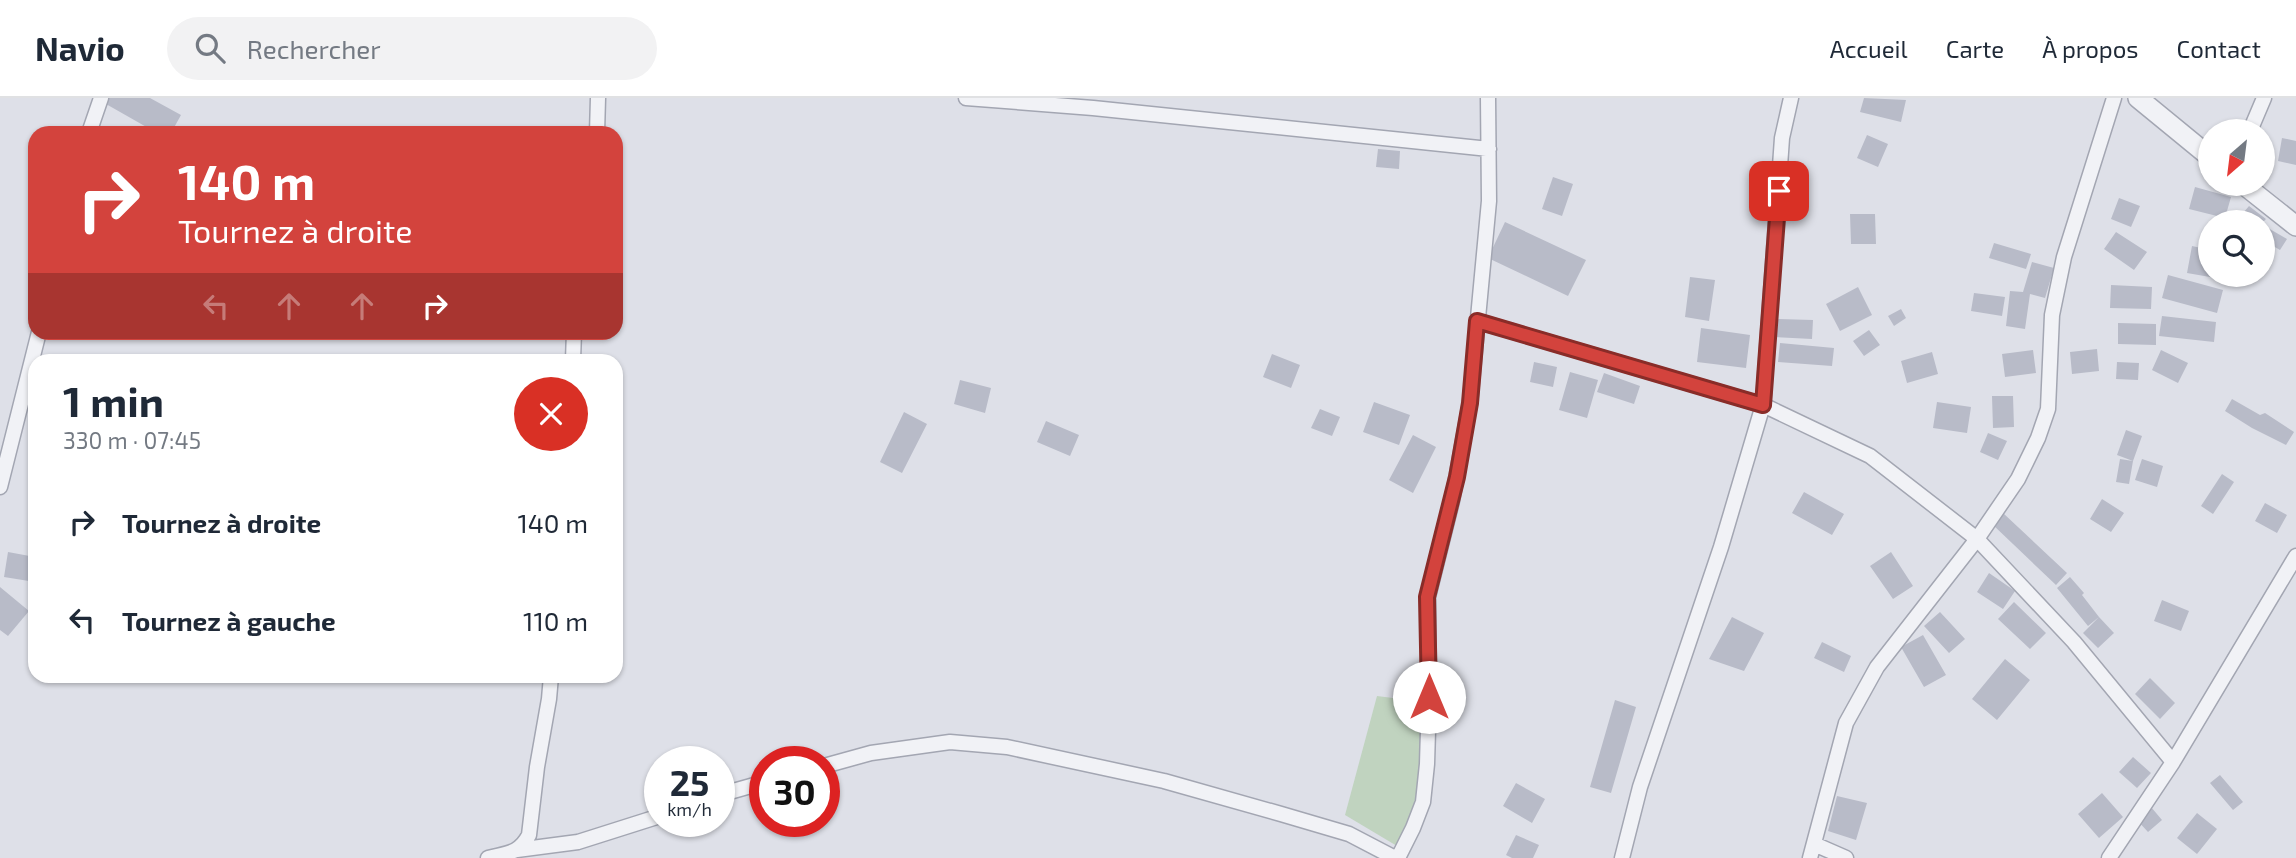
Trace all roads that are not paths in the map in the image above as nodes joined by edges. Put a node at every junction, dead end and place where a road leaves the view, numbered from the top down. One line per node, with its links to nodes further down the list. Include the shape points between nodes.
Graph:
1 (101, 98): 11 (street)
2 (598, 98): 12 (street)
3 (966, 98): 9 (street)
4 (1488, 98): 14 (street)
5 (1791, 98): 19 (street, via 1782,138)
6 (2114, 98): 21 (street, via 2064,257 2053,315 2048,409 2018,479)
7 (2138, 98): 13 (street)
8 (2264, 98): 10 (street)
9 (1094, 103): 14 (street)
10 (2255, 119)
11 (91, 126)
12 (597, 126)
13 (2198, 147)
14 (1489, 149): 17 (street, via 1489,201)
15 (2259, 196): 16 (street)
16 (2296, 226)
17 (1477, 321): 19 (street); 30 (street, via 1468,416 1427,597 1429,697 1423,802)
18 (28, 376): 20 (street)
19 (1763, 405): 21 (street, via 1870,456); 31 (street, via 1721,547 1640,787)
20 (0, 487)
21 (1977, 539): 25 (street, via 2074,642); 28 (street, via 1877,667 1846,723)
22 (2296, 556): 25 (street)
23 (550, 683): 27 (street, via 530,835)
24 (840, 762): 30 (street, via 950,742 1007,747 1164,781 1281,814 1349,834)
25 (2173, 762): 33 (street)
26 (644, 821): 27 (street, via 578,842)
27 (517, 850): 29 (street)
28 (1812, 851): 32 (street)
29 (488, 858)
30 (1396, 858)
31 (1622, 858)
32 (1846, 858)
33 (2109, 858)

